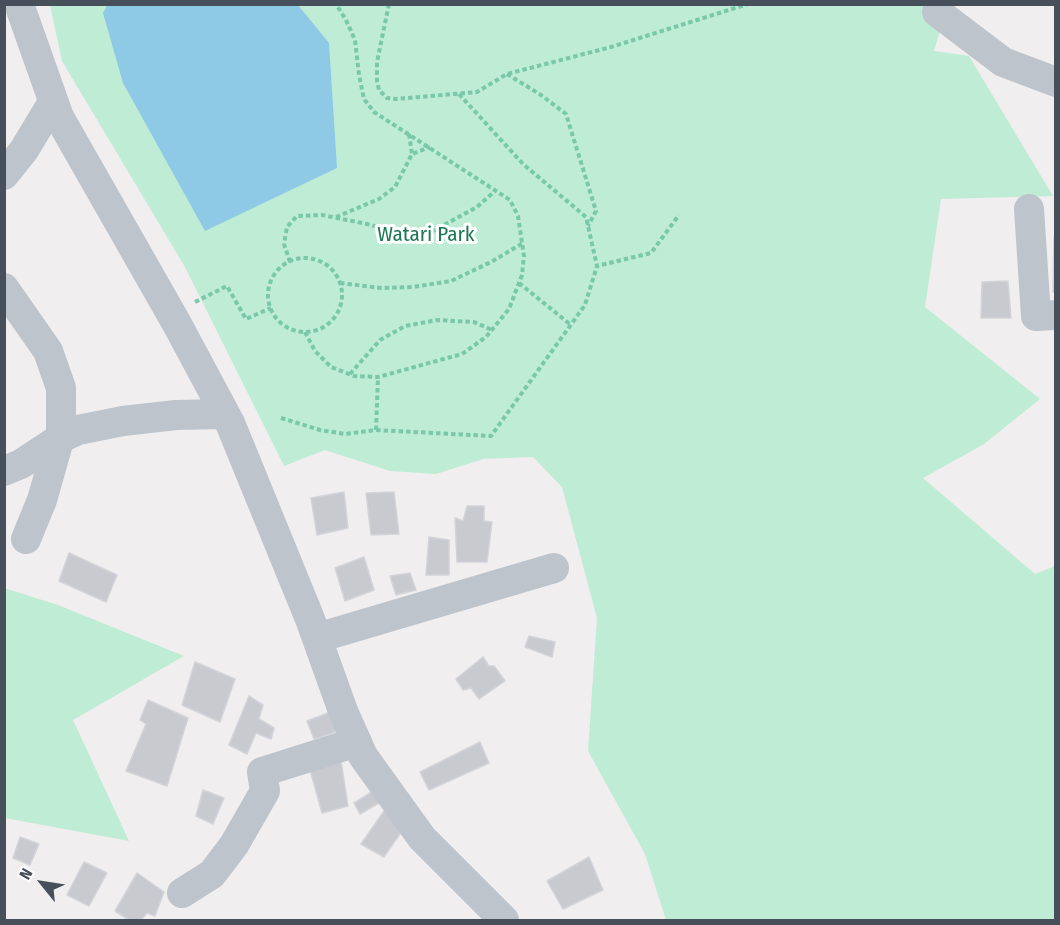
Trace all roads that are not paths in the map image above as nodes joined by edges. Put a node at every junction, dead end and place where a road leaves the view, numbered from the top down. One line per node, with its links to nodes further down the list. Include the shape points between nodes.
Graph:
1 (19, 4): 4 (street)
2 (937, 12): 3 (street, via 1003,62)
3 (1056, 82)
4 (53, 102): 5 (street); 9 (street)
5 (4, 176)
6 (1029, 209): 8 (street, via 1036,316)
7 (4, 288): 10 (street, via 48,351 61,388)
8 (1056, 315)
9 (225, 414): 10 (street, via 123,421 78,430); 14 (street)
10 (59, 439): 11 (street); 12 (street, via 42,500)
11 (4, 471)
12 (26, 538)
13 (554, 568): 14 (street)
14 (317, 638): 15 (street)
15 (360, 749): 16 (street, via 262,772 265,791 234,844 212,874); 17 (street, via 422,838)
16 (182, 893)
17 (504, 921)

